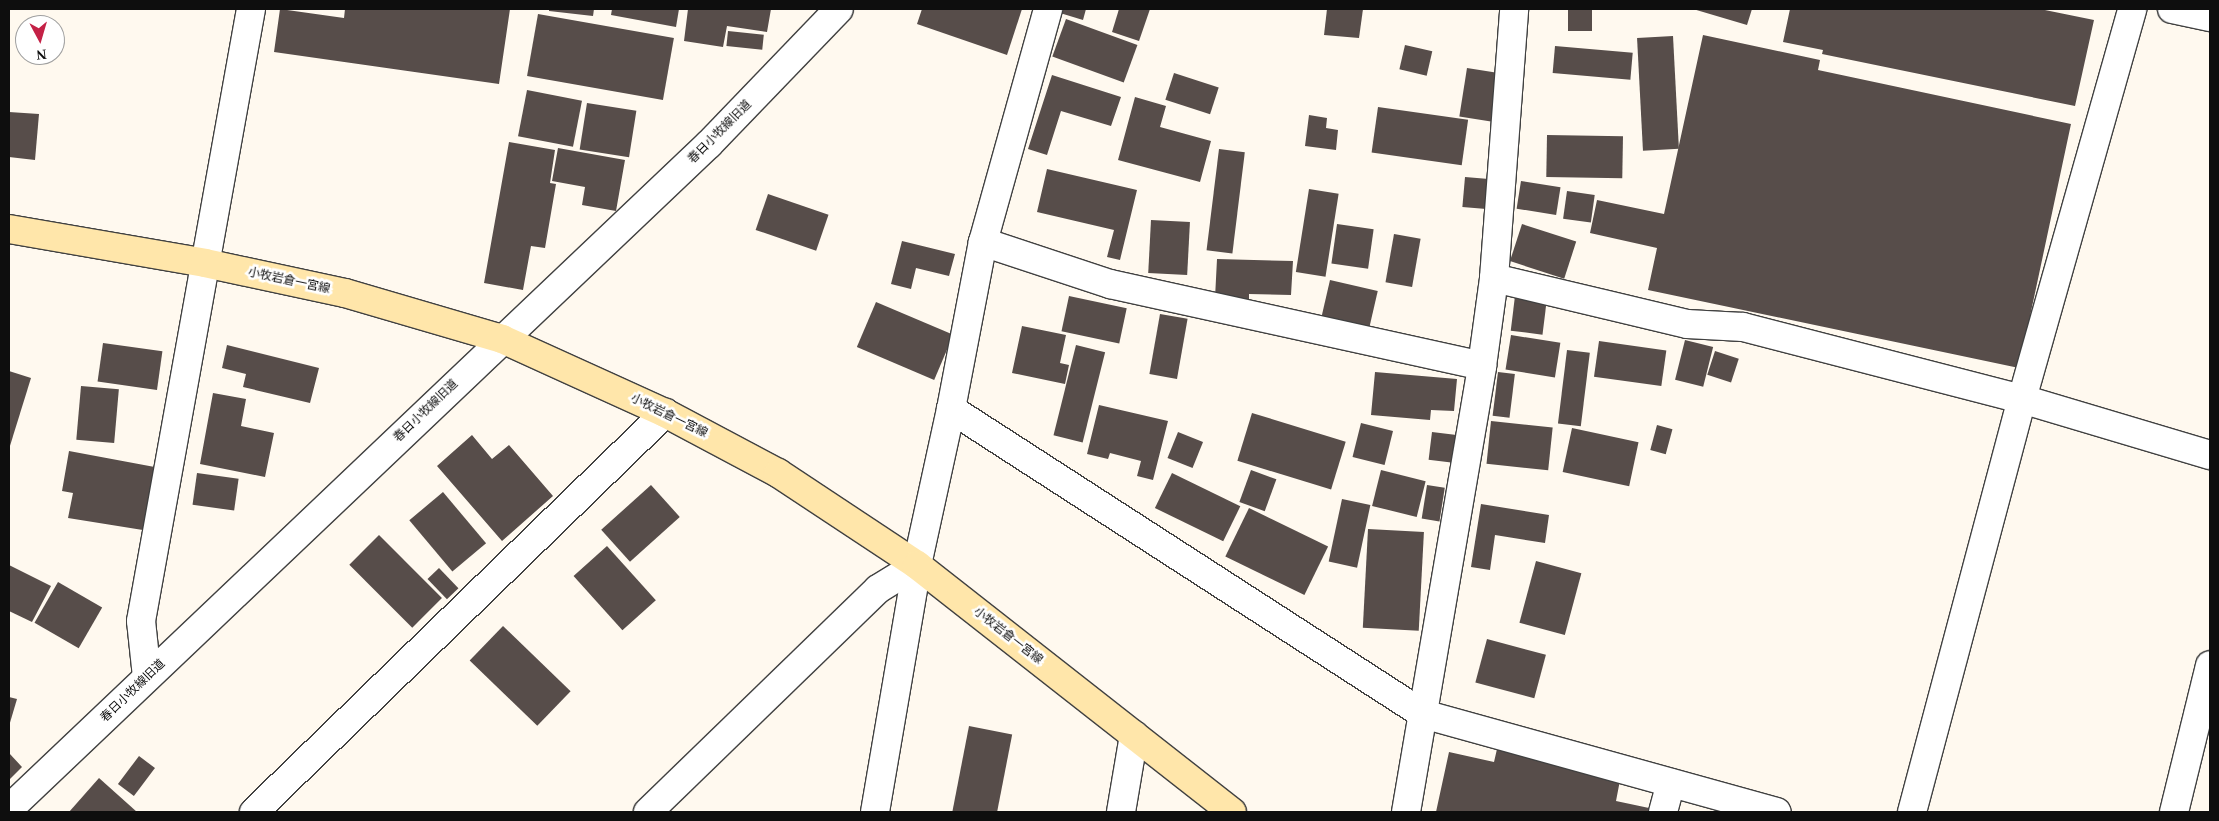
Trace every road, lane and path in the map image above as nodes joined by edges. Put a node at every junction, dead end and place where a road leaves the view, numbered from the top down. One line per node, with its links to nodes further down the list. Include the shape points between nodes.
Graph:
1 (251, 9): 10 (street)
2 (839, 9): 12 (street, 春日小牧線旧道, via 709,144)
3 (1048, 9): 9 (street)
4 (1514, 9): 11 (street)
5 (2132, 9): 14 (street)
6 (2172, 9): 7 (street)
7 (2210, 17)
8 (9, 229): 10 (main road, 小牧岩倉一宮線)
9 (983, 242): 13 (street, via 1110,284); 15 (street)
10 (205, 263): 12 (main road, 小牧岩倉一宮線, via 346,293); 20 (street, via 141,621)
11 (1494, 278): 13 (street); 14 (street, via 1687,324 1743,327)
12 (502, 339): 16 (main road, 小牧岩倉一宮線); 20 (street, 春日小牧線旧道)
13 (1482, 366): 21 (street)
14 (2022, 399): 17 (street); 33 (street)
15 (951, 409): 18 (street); 21 (street)
16 (665, 413): 18 (main road, 小牧岩倉一宮線, via 778,473); 25 (street)
17 (2210, 455)
18 (917, 565): 22 (main road, 小牧岩倉一宮線); 26 (street, via 878,589); 27 (street)
19 (2210, 665): 34 (street)
20 (147, 677): 24 (street, 春日小牧線旧道)
21 (1423, 714): 23 (street); 30 (street)
22 (1134, 735): 28 (street); 29 (main road, 小牧岩倉一宮線)
23 (1671, 783): 31 (street); 32 (street)
24 (9, 810)
25 (254, 812)
26 (648, 812)
27 (875, 812)
28 (1121, 812)
29 (1232, 812)
30 (1406, 812)
31 (1663, 812)
32 (1776, 812)
33 (1912, 812)
34 (2174, 812)

